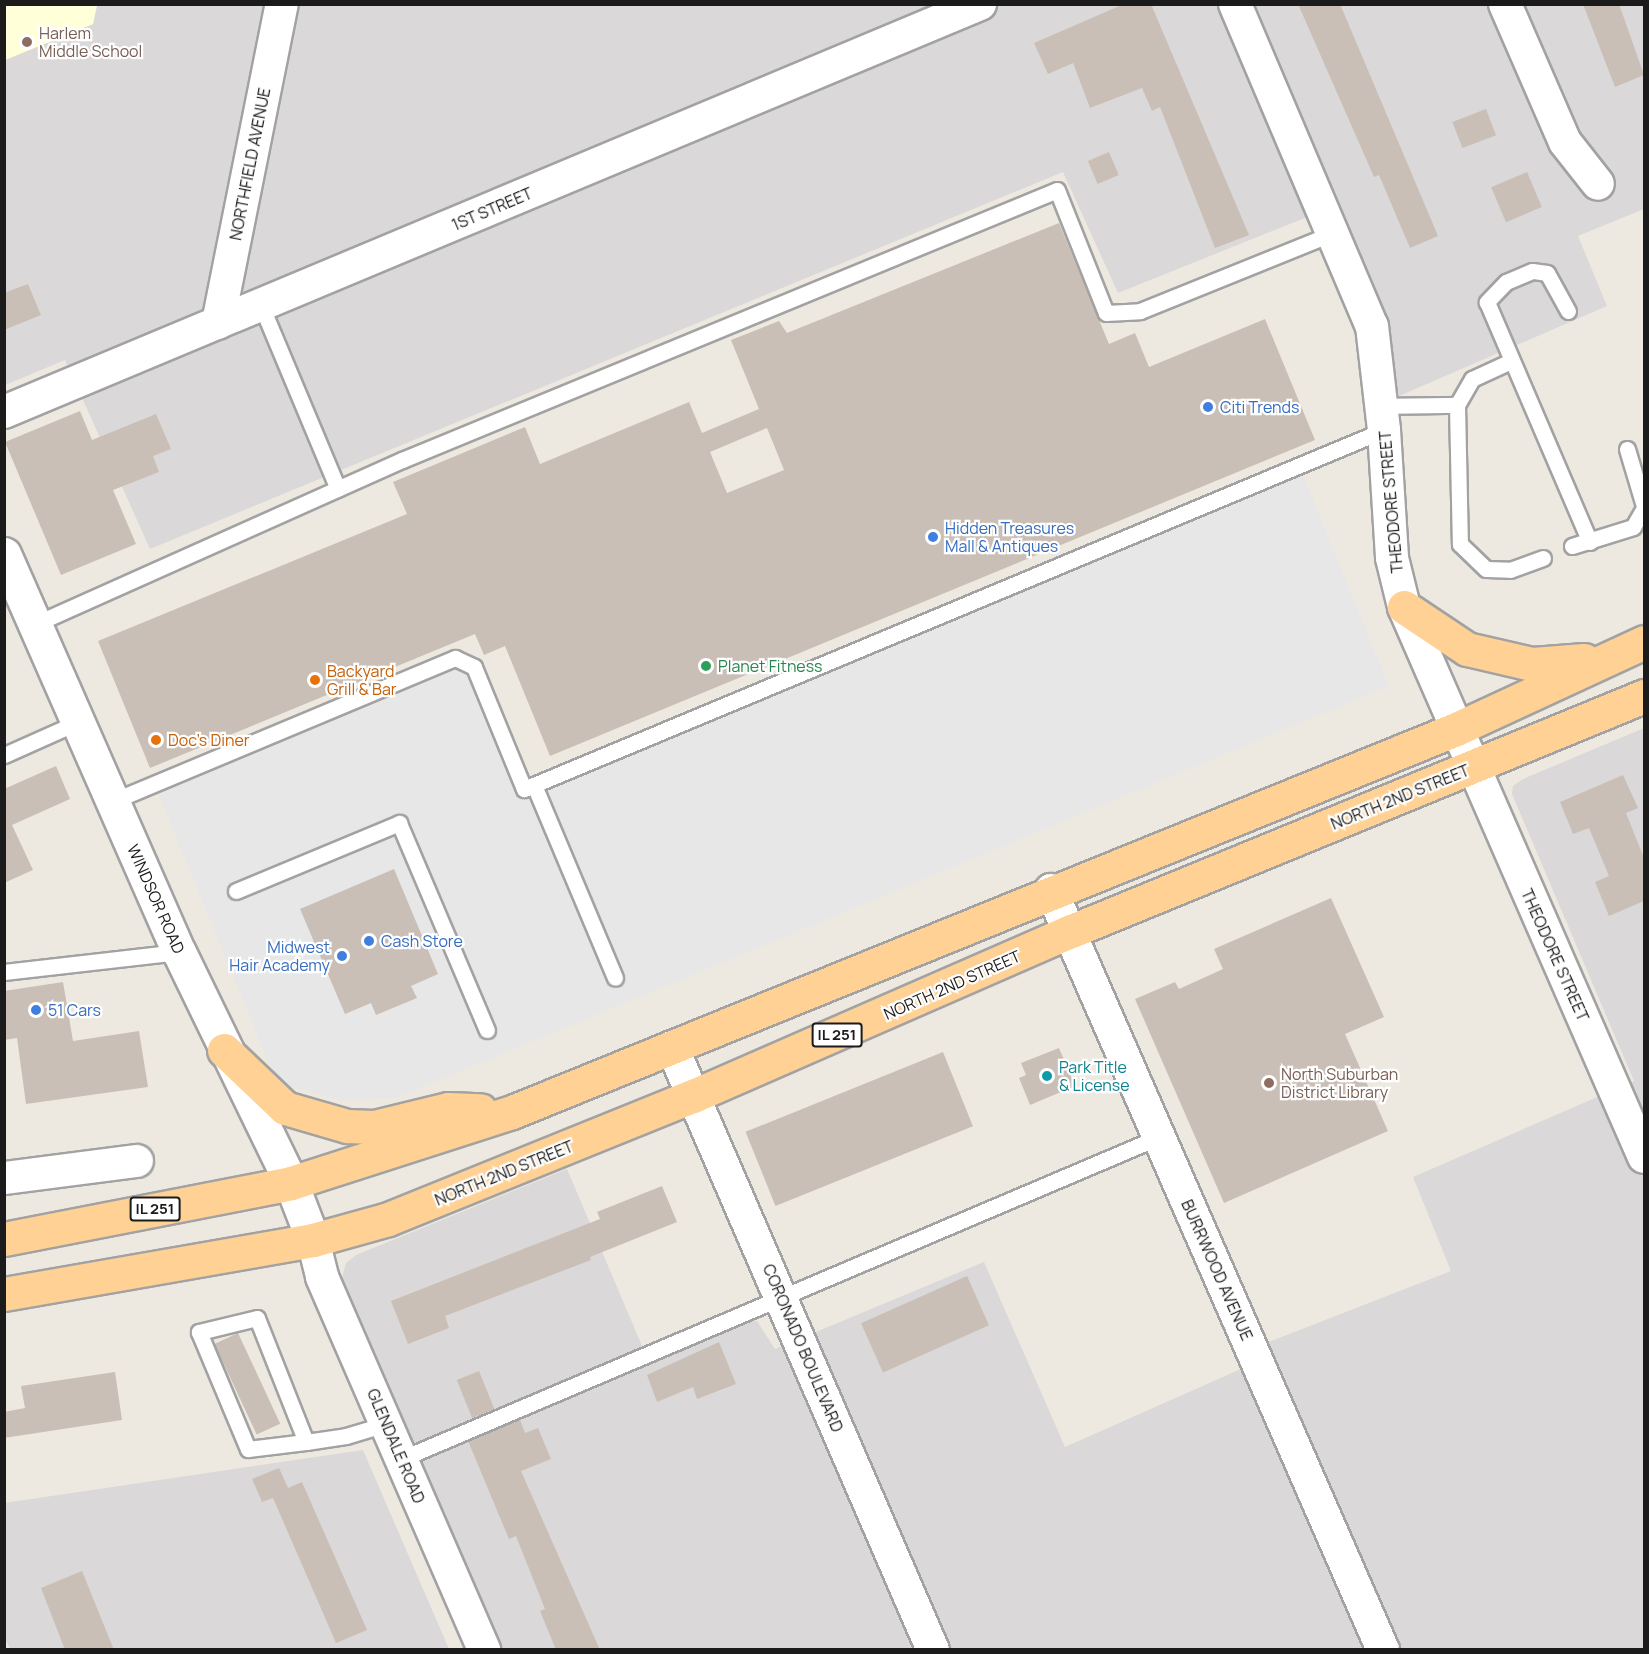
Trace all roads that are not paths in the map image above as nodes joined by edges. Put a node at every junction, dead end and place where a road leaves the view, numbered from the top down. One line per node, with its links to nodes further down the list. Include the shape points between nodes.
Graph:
1 (282, 4): 9 (street, NORTHFIELD AVENUE)
2 (980, 4): 7 (street, 1ST STREET)
3 (1235, 4): 6 (street, THEODORE STREET)
4 (1505, 4): 5 (street, via 1565,142)
5 (1598, 184)
6 (1333, 234): 13 (street, THEODORE STREET, via 1372,326); 15 (lane, via 1140,311 1106,312 1057,190 864,267)
7 (261, 305): 9 (street, 1ST STREET); 15 (lane)
8 (1568, 311): 10 (lane, via 1547,273 1532,271 1506,282 1487,302)
9 (218, 323): 12 (street, 1ST STREET)
10 (1511, 361): 11 (lane, via 1472,379); 17 (lane)
11 (1457, 405): 13 (lane); 20 (lane, via 1460,544 1486,569 1510,570)
12 (4, 412)
13 (1383, 418): 21 (street, THEODORE STREET, via 1392,558); 30 (lane)
14 (1627, 449): 16 (lane)
15 (338, 489): 22 (lane)
16 (1644, 507): 17 (lane, via 1633,527)
17 (1590, 542): 18 (lane)
18 (1572, 546)
19 (4, 554): 22 (street, WINDSOR ROAD)
20 (1543, 558)
21 (1404, 607): 24 (main road, via 1467,650 1557,664); 27 (street, THEODORE STREET)
22 (35, 624): 26 (street, WINDSOR ROAD)
23 (1644, 642): 24 (main road, IL 251)
24 (1609, 656): 27 (main road, IL 251)
25 (1644, 696): 29 (main road, NORTH 2ND STREET / IL 251)
26 (78, 722): 28 (lane); 31 (street, WINDSOR ROAD)
27 (1456, 729): 29 (street, THEODORE STREET); 32 (main road, IL 251)
28 (4, 755)
29 (1473, 767): 34 (main road, NORTH 2ND STREET / IL 251); 44 (street, THEODORE STREET)
30 (534, 785): 31 (lane, via 524,789 474,667 455,658); 37 (lane)
31 (113, 801): 35 (street, WINDSOR ROAD)
32 (1051, 890): 34 (street, BURRWOOD AVENUE); 39 (main road, IL 251)
33 (236, 891): 38 (lane, via 399,823)
34 (1069, 932): 41 (main road, NORTH 2ND STREET / IL 251); 43 (street, BURRWOOD AVENUE)
35 (179, 952): 36 (lane); 40 (street, WINDSOR ROAD)
36 (4, 972)
37 (615, 978)
38 (487, 1030)
39 (672, 1047): 41 (street, CORONADO BOULEVARD); 42 (main road, IL 251)
40 (224, 1050): 42 (main road, via 285,1108 347,1126 374,1127 448,1109); 47 (street, WINDSOR ROAD)
41 (693, 1096): 49 (main road, NORTH 2ND STREET / IL 251, via 388,1219); 51 (street, CORONADO BOULEVARD)
42 (512, 1112): 47 (main road, IL 251)
43 (1159, 1137): 51 (lane); 57 (street, BURRWOOD AVENUE)
44 (1644, 1157)
45 (137, 1161): 46 (street)
46 (4, 1178)
47 (291, 1183): 48 (main road, IL 251); 49 (street, WINDSOR ROAD)
48 (4, 1239)
49 (313, 1240): 50 (main road, NORTH 2ND STREET / IL 251); 52 (street, GLENDALE ROAD, via 322,1277)
50 (4, 1294)
51 (780, 1295): 54 (lane); 56 (street, CORONADO BOULEVARD)
52 (386, 1424): 53 (lane); 54 (street, GLENDALE ROAD)
53 (306, 1442): 53 (lane, via 257,1318 199,1332 248,1449)
54 (401, 1459): 55 (street, GLENDALE ROAD)
55 (484, 1650)
56 (933, 1650)
57 (1383, 1650)

